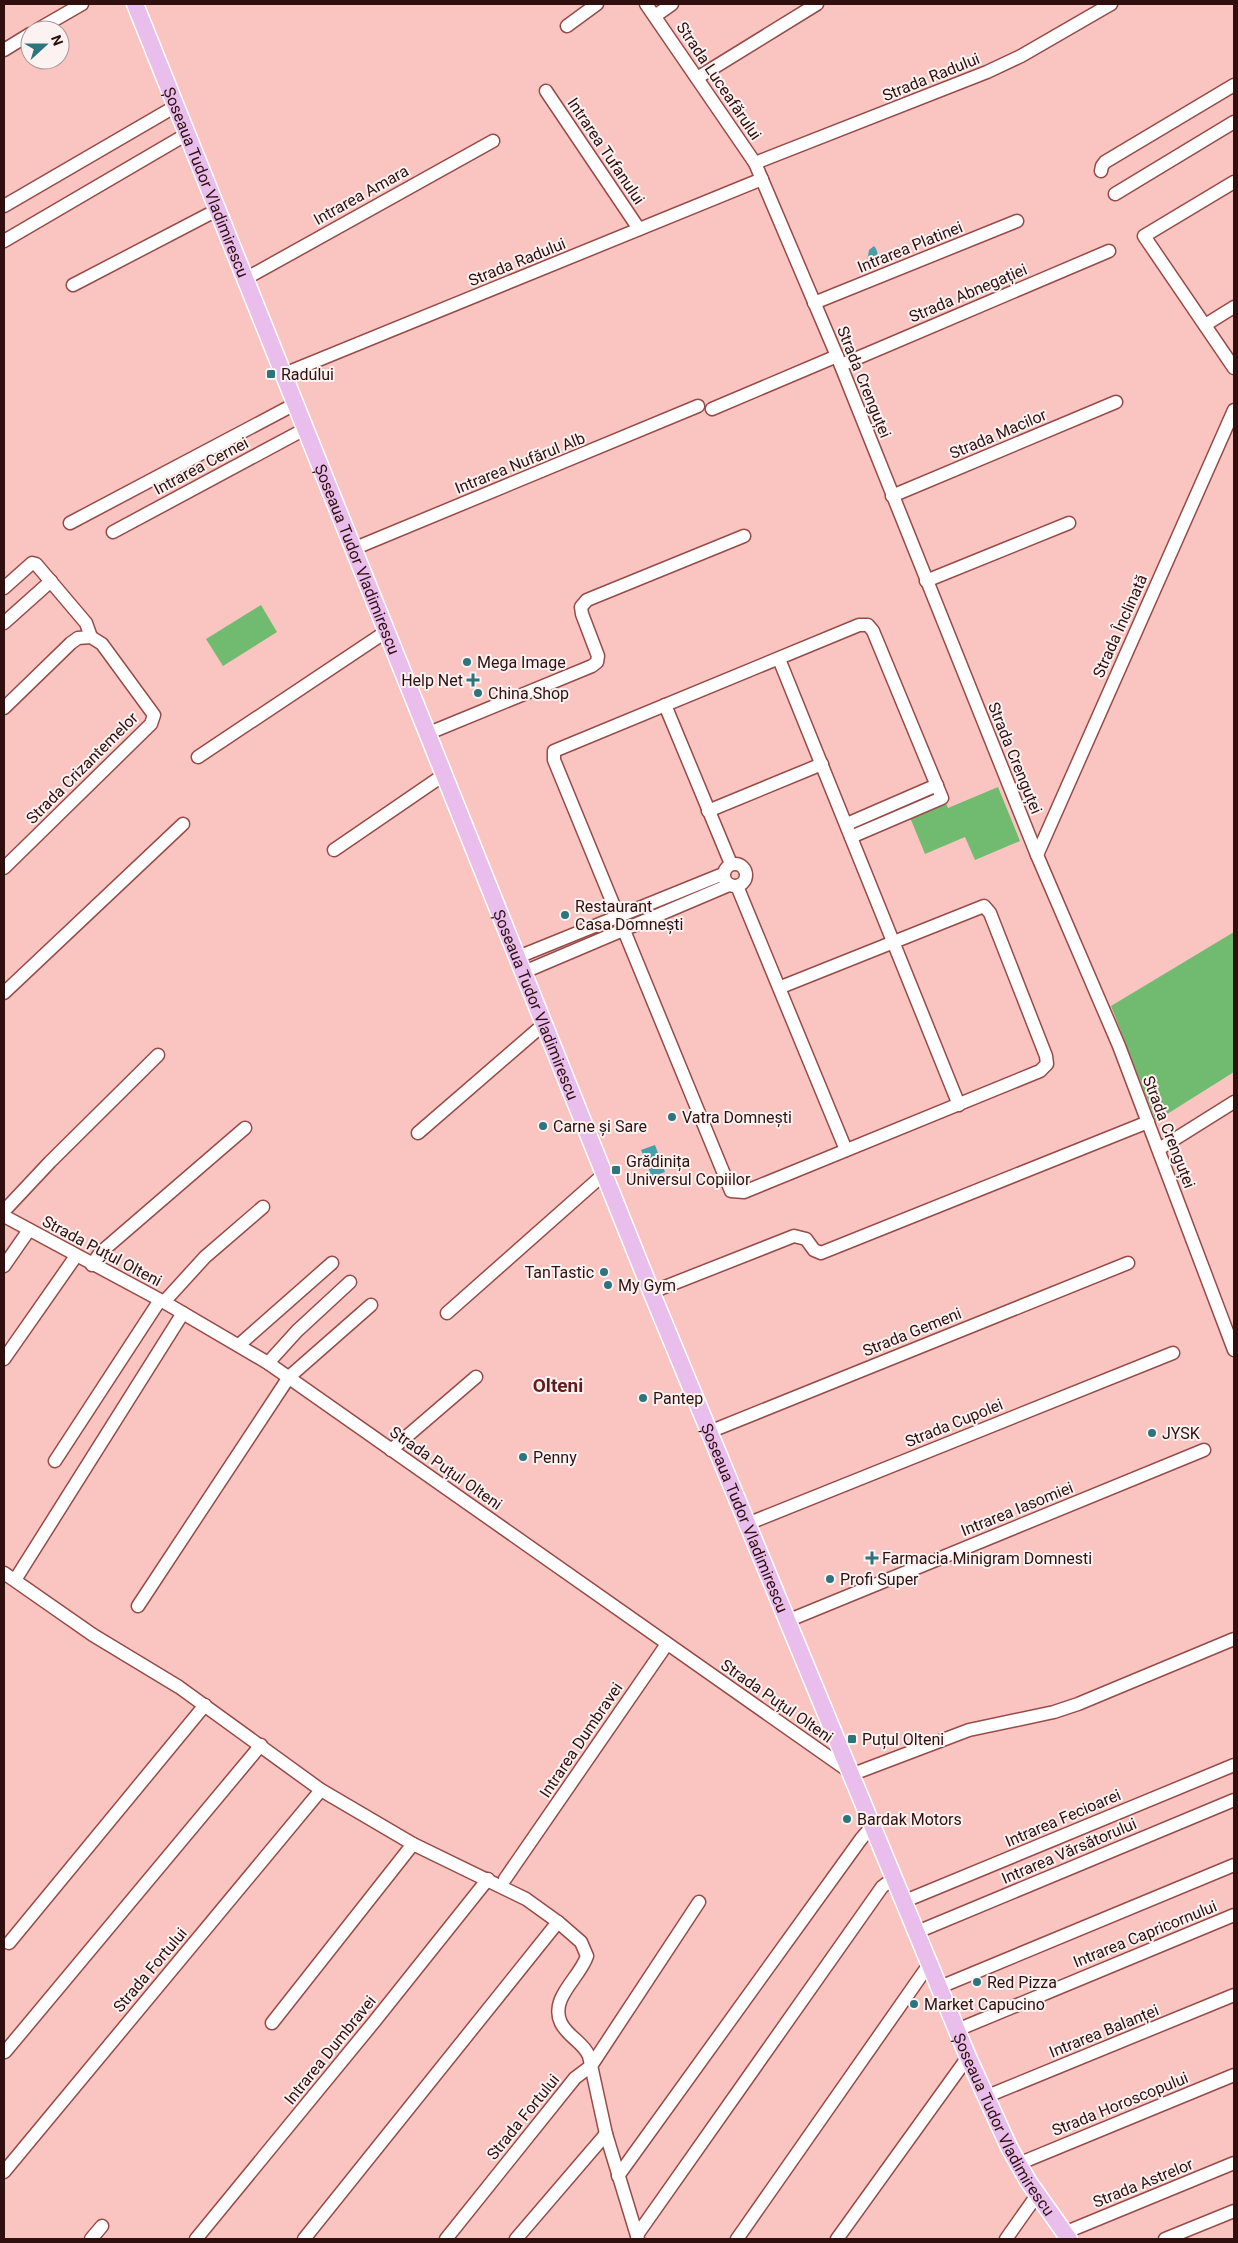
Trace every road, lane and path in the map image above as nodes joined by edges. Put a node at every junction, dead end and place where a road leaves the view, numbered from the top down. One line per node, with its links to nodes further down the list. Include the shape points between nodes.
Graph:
1 (82, 4): 9 (street)
2 (135, 4): 16 (main road, Șoseaua Tudor Vladimirescu)
3 (597, 4): 10 (street)
4 (646, 4): 8 (street, Strada Luceafărului)
5 (672, 4): 8 (street)
6 (817, 4): 13 (street)
7 (1111, 4): 20 (street, Strada Radului, via 987,72)
8 (655, 16): 13 (street, Strada Luceafărului)
9 (54, 20)
10 (567, 26)
11 (20, 40): 12 (street)
12 (4, 50)
13 (697, 78): 20 (street, Strada Luceafărului)
14 (1234, 85): 21 (street, via 1105,162)
15 (546, 91): 28 (street, Intrarea Tufanului)
16 (176, 106): 18 (main road, Șoseaua Tudor Vladimirescu); 25 (street)
17 (1234, 122): 24 (street)
18 (187, 134): 26 (main road, Șoseaua Tudor Vladimirescu); 29 (street)
19 (493, 140): 31 (street, Intrarea Amara)
20 (755, 163): 22 (street, Strada Luceafărului)
21 (1102, 171)
22 (762, 179): 28 (street, Strada Radului); 33 (street, Strada Crenguței)
23 (1234, 182): 35 (street, via 1144,236)
24 (1115, 194)
25 (4, 206)
26 (217, 210): 31 (main road, Șoseaua Tudor Vladimirescu); 32 (street)
27 (1017, 221): 33 (street, Intrarea Platinei)
28 (639, 229): 38 (street, Strada Radului)
29 (4, 241)
30 (1109, 251): 36 (street, Strada Abnegației)
31 (245, 279): 38 (main road, Șoseaua Tudor Vladimirescu)
32 (73, 285)
33 (814, 303): 36 (street, Strada Crenguței)
34 (1234, 307): 35 (street)
35 (1205, 325): 37 (street)
36 (839, 361): 42 (street, Strada Abnegației); 46 (street, Strada Crenguței)
37 (1234, 368)
38 (284, 374): 40 (main road, Șoseaua Tudor Vladimirescu)
39 (1116, 402): 46 (street, Strada Macilor)
40 (295, 404): 45 (main road, Șoseaua Tudor Vladimirescu); 48 (street)
41 (698, 406): 51 (street, Intrarea Nufărul Alb)
42 (712, 409)
43 (1234, 410): 44 (street, Strada Înclinată)
44 (1231, 423): 69 (street, Strada Înclinată)
45 (305, 429): 49 (street, Intrarea Cernei); 51 (main road, Șoseaua Tudor Vladimirescu)
46 (892, 496): 53 (street, Strada Crenguței)
47 (1069, 522): 53 (street)
48 (70, 523)
49 (113, 532)
50 (744, 536): 61 (street, via 587,600 581,607 582,614 598,656 592,666)
51 (353, 549): 56 (main road, Șoseaua Tudor Vladimirescu)
52 (51, 581): 54 (street, via 32,563); 55 (street); 57 (street, via 86,623)
53 (926, 581): 69 (street, Strada Crenguței)
54 (4, 588)
55 (4, 623)
56 (387, 631): 61 (main road, Șoseaua Tudor Vladimirescu); 62 (street)
57 (91, 637): 60 (street, via 78,638 71,643); 70 (street, Strada Crizantemelor, via 102,644 152,710 154,719)
58 (779, 659): 59 (street); 63 (street); 67 (street, via 860,625 868,625 937,785 942,798)
59 (665, 705): 65 (street); 74 (street, via 557,749 553,755)
60 (4, 708)
61 (429, 733): 64 (main road, Șoseaua Tudor Vladimirescu)
62 (198, 757)
63 (822, 764): 65 (street); 67 (street)
64 (445, 774): 68 (street); 77 (main road, Șoseaua Tudor Vladimirescu)
65 (708, 811): 71 (street)
66 (183, 824): 79 (street)
67 (849, 831): 76 (street)
68 (334, 850)
69 (1037, 855): 84 (street, Strada Crenguței, via 1116,1038)
70 (4, 868)
71 (730, 877): 72 (street); 73 (street); 78 (street)
72 (670, 894): 73 (street); 74 (street)
73 (675, 908): 75 (street)
74 (618, 916): 75 (street); 77 (street)
75 (623, 930): 77 (street); 88 (street, via 731,1191 744,1192)
76 (894, 942): 78 (street); 83 (street); 83 (street, via 980,907 986,907 990,913 1048,1064 1045,1069)
77 (521, 964): 80 (main road, Șoseaua Tudor Vladimirescu)
78 (781, 987): 88 (street)
79 (4, 993)
80 (544, 1024): 86 (street); 89 (main road, Șoseaua Tudor Vladimirescu)
81 (158, 1055): 91 (street)
82 (1234, 1102): 87 (street)
83 (959, 1105): 88 (street)
84 (1148, 1122): 87 (street, Strada Crenguței); 100 (street, via 821,1253 814,1250 806,1239 794,1236)
85 (245, 1128): 97 (street, via 100,1253)
86 (418, 1133)
87 (1158, 1149): 105 (street, Strada Crenguței)
88 (846, 1150)
89 (604, 1174): 100 (main road, Șoseaua Tudor Vladimirescu); 103 (street)
90 (263, 1207): 101 (street, via 198,1263)
91 (4, 1211)
92 (4, 1216): 93 (street, Strada Puțul Olteni)
93 (29, 1230): 94 (street, Strada Puțul Olteni); 98 (street)
94 (76, 1256): 97 (street, Strada Puțul Olteni); 109 (street)
95 (332, 1263): 106 (street)
96 (1128, 1263): 113 (street, Strada Gemeni)
97 (92, 1265): 101 (street, Strada Puțul Olteni)
98 (4, 1266)
99 (350, 1282): 110 (street)
100 (652, 1292): 113 (main road, Șoseaua Tudor Vladimirescu)
101 (162, 1301): 104 (street, Strada Puțul Olteni); 116 (street)
102 (371, 1305): 111 (street)
103 (447, 1312)
104 (183, 1314): 106 (street, Strada Puțul Olteni); 119 (street)
105 (1229, 1315): 107 (street, Strada Crenguței)
106 (239, 1345): 110 (street, Strada Puțul Olteni)
107 (1234, 1350)
108 (1173, 1353): 117 (street, Strada Cupolei)
109 (4, 1359)
110 (268, 1363): 111 (street, Strada Puțul Olteni)
111 (289, 1377): 114 (street, Strada Puțul Olteni); 120 (street)
112 (476, 1377): 114 (street)
113 (709, 1432): 117 (main road, Șoseaua Tudor Vladimirescu)
114 (391, 1450): 123 (street, Strada Puțul Olteni)
115 (1204, 1450): 121 (street, Intrarea Iasomiei)
116 (54, 1461)
117 (747, 1524): 121 (main road, Șoseaua Tudor Vladimirescu)
118 (4, 1573): 119 (street)
119 (15, 1580): 124 (street, via 93,1635)
120 (138, 1606)
121 (787, 1621): 127 (main road, Șoseaua Tudor Vladimirescu)
122 (1234, 1639): 127 (street, via 1078,1704 969,1730)
123 (667, 1644): 127 (street, Strada Puțul Olteni); 134 (street, Intrarea Dumbravei)
124 (205, 1705): 125 (street); 141 (street)
125 (261, 1745): 128 (street); 147 (street)
126 (1234, 1765): 136 (street, Intrarea Fecioarei)
127 (853, 1774): 130 (main road, Șoseaua Tudor Vladimirescu)
128 (322, 1790): 131 (street); 155 (street, Strada Fortului)
129 (1234, 1800): 140 (street, Intrarea Vărsătorului)
130 (873, 1825): 133 (main road, Șoseaua Tudor Vladimirescu); 156 (street)
131 (413, 1844): 135 (street); 145 (street)
132 (1234, 1864): 143 (street)
133 (895, 1877): 136 (main road, Șoseaua Tudor Vladimirescu); 161 (street, via 876,1895)
134 (505, 1879)
135 (488, 1880): 139 (street, via 513,1892); 163 (street, Intrarea Dumbravei)
136 (905, 1901): 140 (main road, Șoseaua Tudor Vladimirescu)
137 (700, 1902): 149 (street, Strada Fortului)
138 (1234, 1915): 146 (street, Intrarea Capricornului)
139 (558, 1922): 149 (street, via 581,1942 587,1956 558,2008 567,2032 586,2050); 164 (street)
140 (917, 1932): 142 (main road, Șoseaua Tudor Vladimirescu)
141 (9, 1943)
142 (930, 1963): 143 (main road, Șoseaua Tudor Vladimirescu); 167 (street)
143 (940, 1987): 146 (main road, Șoseaua Tudor Vladimirescu)
144 (1234, 1995): 151 (street, Intrarea Balanței)
145 (272, 2022)
146 (957, 2030): 148 (main road, Șoseaua Tudor Vladimirescu)
147 (5, 2052)
148 (968, 2057): 151 (main road, Șoseaua Tudor Vladimirescu); 168 (street)
149 (591, 2066): 152 (street); 165 (street, Strada Fortului, via 575,2078)
150 (1234, 2075): 154 (street, Strada Horoscopului)
151 (985, 2097): 154 (main road, Șoseaua Tudor Vladimirescu)
152 (606, 2134): 156 (street); 166 (street)
153 (1234, 2163): 160 (street, Strada Astrelor)
154 (1018, 2164): 157 (main road, Șoseaua Tudor Vladimirescu)
155 (4, 2172)
156 (618, 2176): 161 (street)
157 (1038, 2195): 160 (main road, Șoseaua Tudor Vladimirescu); 169 (street)
158 (1234, 2211): 170 (street)
159 (102, 2226): 162 (street)
160 (1066, 2236)
161 (637, 2237)
162 (91, 2239)
163 (196, 2239)
164 (304, 2239)
165 (446, 2239)
166 (516, 2239)
167 (737, 2239)
168 (837, 2239)
169 (1006, 2239)
170 (1165, 2239)

